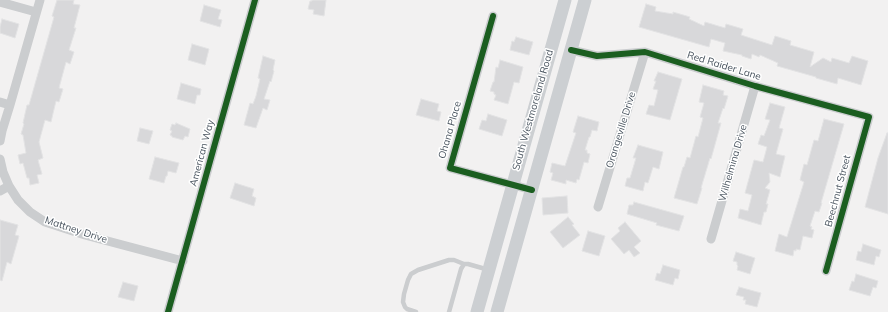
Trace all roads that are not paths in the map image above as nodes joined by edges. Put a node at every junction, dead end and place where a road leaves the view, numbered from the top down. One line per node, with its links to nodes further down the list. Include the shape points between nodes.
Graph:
1 (40, 0): 6 (street)
2 (255, 0): 23 (street, American Way)
3 (565, 0): 8 (main road, South Westmoreland Road)
4 (585, 0): 9 (main road, South Westmoreland Road)
5 (0, 2): 6 (street)
6 (36, 12): 13 (street)
7 (493, 16): 17 (street, Ohana Place, via 450,168)
8 (552, 44): 9 (main road); 17 (main road, South Westmoreland Road)
9 (571, 50): 10 (street, Red Raider Lane, via 597,56); 19 (main road, South Westmoreland Road)
10 (645, 52): 11 (street, Red Raider Lane); 21 (street, Orangeville Drive)
11 (755, 86): 14 (street, Red Raider Lane); 22 (street, Wilhelmina Drive)
12 (0, 102): 13 (street)
13 (10, 105): 15 (street)
14 (869, 117): 25 (street, Beechnut Street)
15 (0, 141)
16 (0, 159): 18 (street, Mattney Drive)
17 (512, 185): 19 (street, Ohana Place); 26 (main road, South Westmoreland Road)
18 (9, 186): 20 (street); 23 (street, Mattney Drive, via 30,212 45,222)
19 (532, 190): 27 (main road, South Westmoreland Road)
20 (0, 191)
21 (598, 207)
22 (711, 239)
23 (182, 261): 28 (street, American Way)
24 (464, 264): 26 (lane); 29 (lane, via 449,260 411,274 403,302 407,309); 30 (lane, via 460,269)
25 (826, 271)
26 (487, 275): 27 (main road); 31 (main road, South Westmoreland Road)
27 (505, 285): 32 (main road, South Westmoreland Road)
28 (168, 312)
29 (416, 312)
30 (449, 312)
31 (477, 312)
32 (497, 312)

